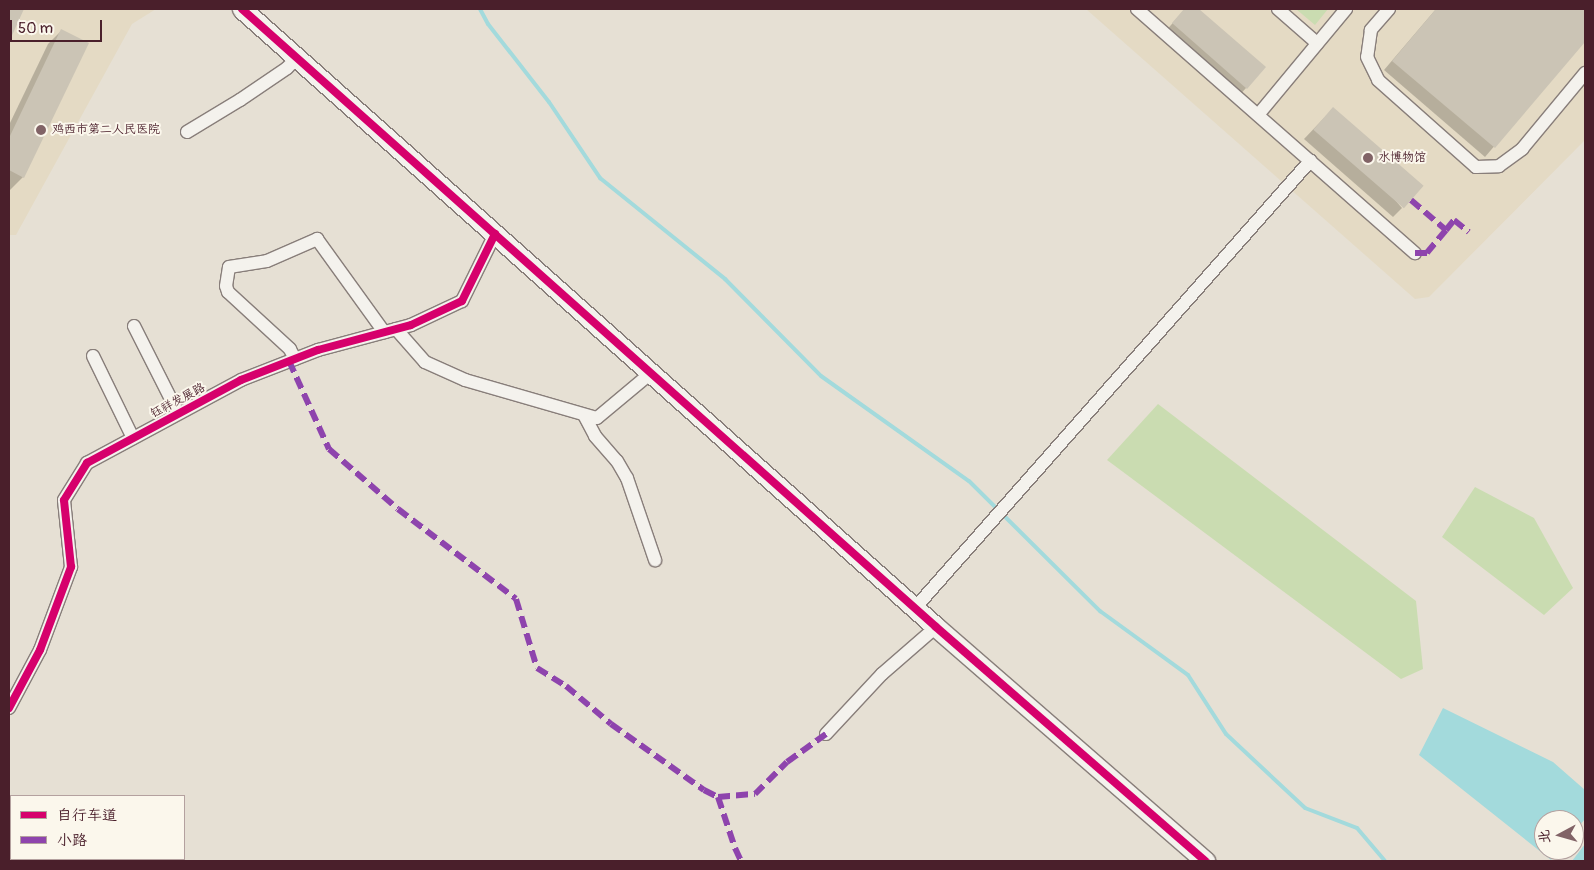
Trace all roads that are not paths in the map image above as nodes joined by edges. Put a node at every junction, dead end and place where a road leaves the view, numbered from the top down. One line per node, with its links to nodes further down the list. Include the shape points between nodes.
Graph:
1 (242, 9): 7 (street)
2 (1278, 9): 6 (street)
3 (1346, 9): 6 (street)
4 (1389, 9): 8 (street, via 1371,30 1367,57 1378,80 1476,167 1499,166 1522,149)
5 (1145, 11): 9 (street)
6 (1317, 43): 9 (street)
7 (297, 58): 10 (street, via 288,68); 12 (street)
8 (1585, 72)
9 (1258, 115): 11 (street)
10 (187, 132)
11 (1310, 161): 13 (street); 23 (street)
12 (496, 234): 15 (street, 钰祥发展路, via 462,301 411,325); 18 (street)
13 (1414, 253)
14 (134, 326): 19 (street)
15 (390, 331): 17 (street, 钰祥发展路); 17 (street, via 318,239 267,260 229,267 228,292 290,349); 20 (street, via 425,362 465,380)
16 (93, 356): 21 (street)
17 (294, 359): 19 (street, 钰祥发展路, via 240,380)
18 (651, 373): 20 (street, via 597,418); 23 (street)
19 (178, 413): 21 (street, 钰祥发展路)
20 (584, 415): 22 (street, via 595,436 627,478)
21 (133, 438): 25 (street, 钰祥发展路, via 87,463 64,500 71,567 40,650)
22 (655, 560)
23 (915, 608): 24 (street)
24 (936, 627): 26 (street, via 882,674); 27 (street)
25 (9, 708)
26 (826, 734)
27 (1205, 861)

